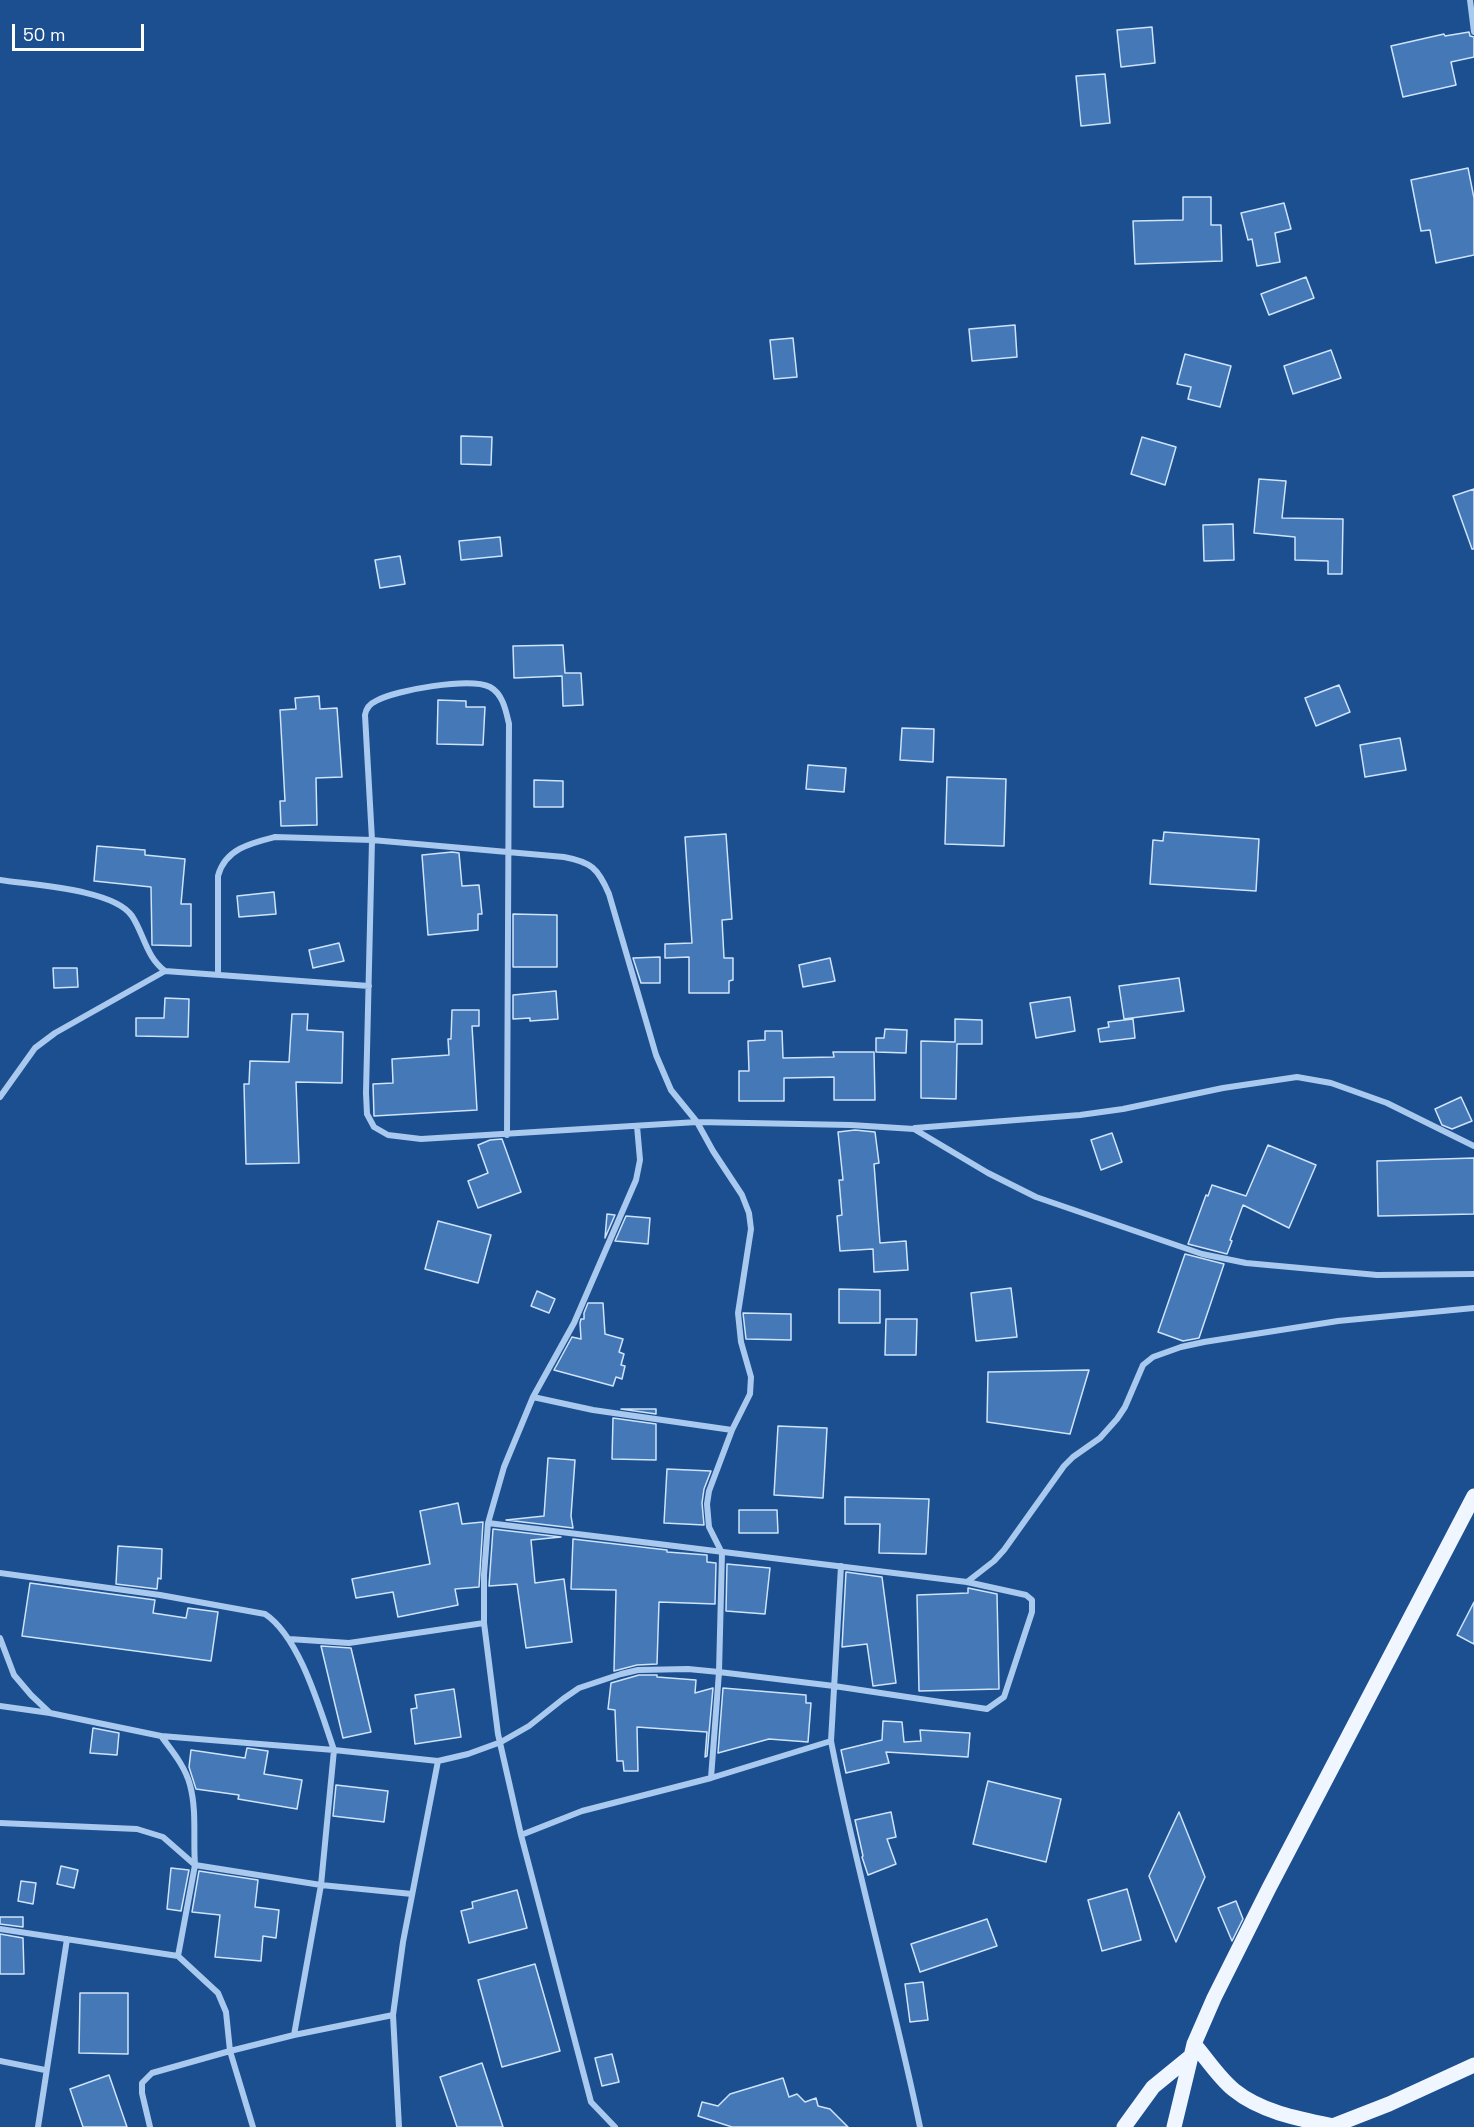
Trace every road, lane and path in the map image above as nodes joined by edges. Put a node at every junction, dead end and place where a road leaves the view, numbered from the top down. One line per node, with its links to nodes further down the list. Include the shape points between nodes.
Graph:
1 (1470, 0): 2 (street)
2 (1474, 32)
3 (372, 840): 4 (street); 4 (street, via 366,710 375,701 399,693 471,683 497,693 507,711); 7 (street, via 275,837 246,846 225,859 218,876); 8 (street)
4 (508, 853): 10 (street, via 583,861 599,873 609,894 661,1068 675,1095); 13 (street)
5 (0, 880): 6 (street, via 99,895 122,905)
6 (165, 971): 7 (street); 9 (street, via 34,1048)
7 (218, 975): 8 (street)
8 (369, 986): 13 (street, via 366,1103 374,1127 388,1135 421,1139)
9 (0, 1097)
10 (697, 1122): 11 (street); 12 (street); 18 (street, via 742,1195 751,1229 738,1313 751,1377 750,1394)
11 (637, 1126): 13 (street); 17 (street, via 640,1160 636,1180 574,1323)
12 (914, 1128): 14 (street, via 1080,1115 1297,1077 1331,1083 1387,1103); 15 (street, via 1036,1197 1202,1254 1246,1263 1377,1275)
13 (507, 1135)
14 (1474, 1146)
15 (1474, 1274)
16 (1474, 1308): 25 (street, via 1338,1321 1204,1342 1153,1357 1143,1365 1125,1407 1107,1431 1068,1462 1004,1550)
17 (533, 1397): 18 (street, via 593,1410); 20 (street, via 504,1467)
18 (732, 1430): 21 (street, via 707,1504 709,1527)
19 (1474, 1496): 49 (main road, via 1269,1888)
20 (488, 1523): 21 (street); 26 (street)
21 (722, 1553): 23 (street); 29 (street)
22 (0, 1565): 24 (street)
23 (842, 1566): 25 (street); 30 (street)
24 (2, 1574): 28 (street, via 265,1614)
25 (967, 1582): 30 (street, via 1018,1592 1032,1600 1031,1618 1000,1702 982,1710)
26 (484, 1623): 28 (street, via 349,1643); 35 (street)
27 (0, 1638): 32 (street, via 14,1675)
28 (290, 1639): 36 (street)
29 (719, 1672): 30 (street); 35 (street, via 661,1669 621,1674 579,1688 530,1726); 38 (street)
30 (834, 1686): 34 (street)
31 (0, 1706): 32 (street)
32 (50, 1713): 33 (street)
33 (161, 1736): 36 (street); 41 (street, via 190,1784)
34 (831, 1741): 38 (street); 60 (street)
35 (501, 1742): 37 (street); 40 (street)
36 (334, 1749): 37 (street); 42 (street)
37 (438, 1761): 43 (street)
38 (711, 1778): 40 (street, via 582,1811)
39 (0, 1823): 41 (street, via 137,1829 163,1837)
40 (521, 1835): 59 (street, via 591,2102)
41 (195, 1865): 42 (street); 46 (street)
42 (321, 1885): 43 (street); 48 (street)
43 (412, 1894): 47 (street)
44 (0, 1929): 45 (street)
45 (68, 1939): 46 (street); 53 (street)
46 (178, 1956): 50 (street, via 218,1993 226,2012)
47 (393, 2015): 48 (street); 58 (street)
48 (294, 2035): 50 (street)
49 (1192, 2050): 54 (main road, via 1250,2102); 61 (main road, via 1153,2087); 62 (main road)
50 (230, 2051): 56 (street, via 152,2073 142,2083 141,2093); 57 (street)
51 (0, 2061): 53 (street)
52 (1474, 2065): 54 (main road)
53 (45, 2070): 55 (street)
54 (1332, 2126)
55 (38, 2127)
56 (150, 2127)
57 (253, 2127)
58 (399, 2127)
59 (615, 2127)
60 (920, 2127)
61 (1124, 2127)
62 (1174, 2127)

